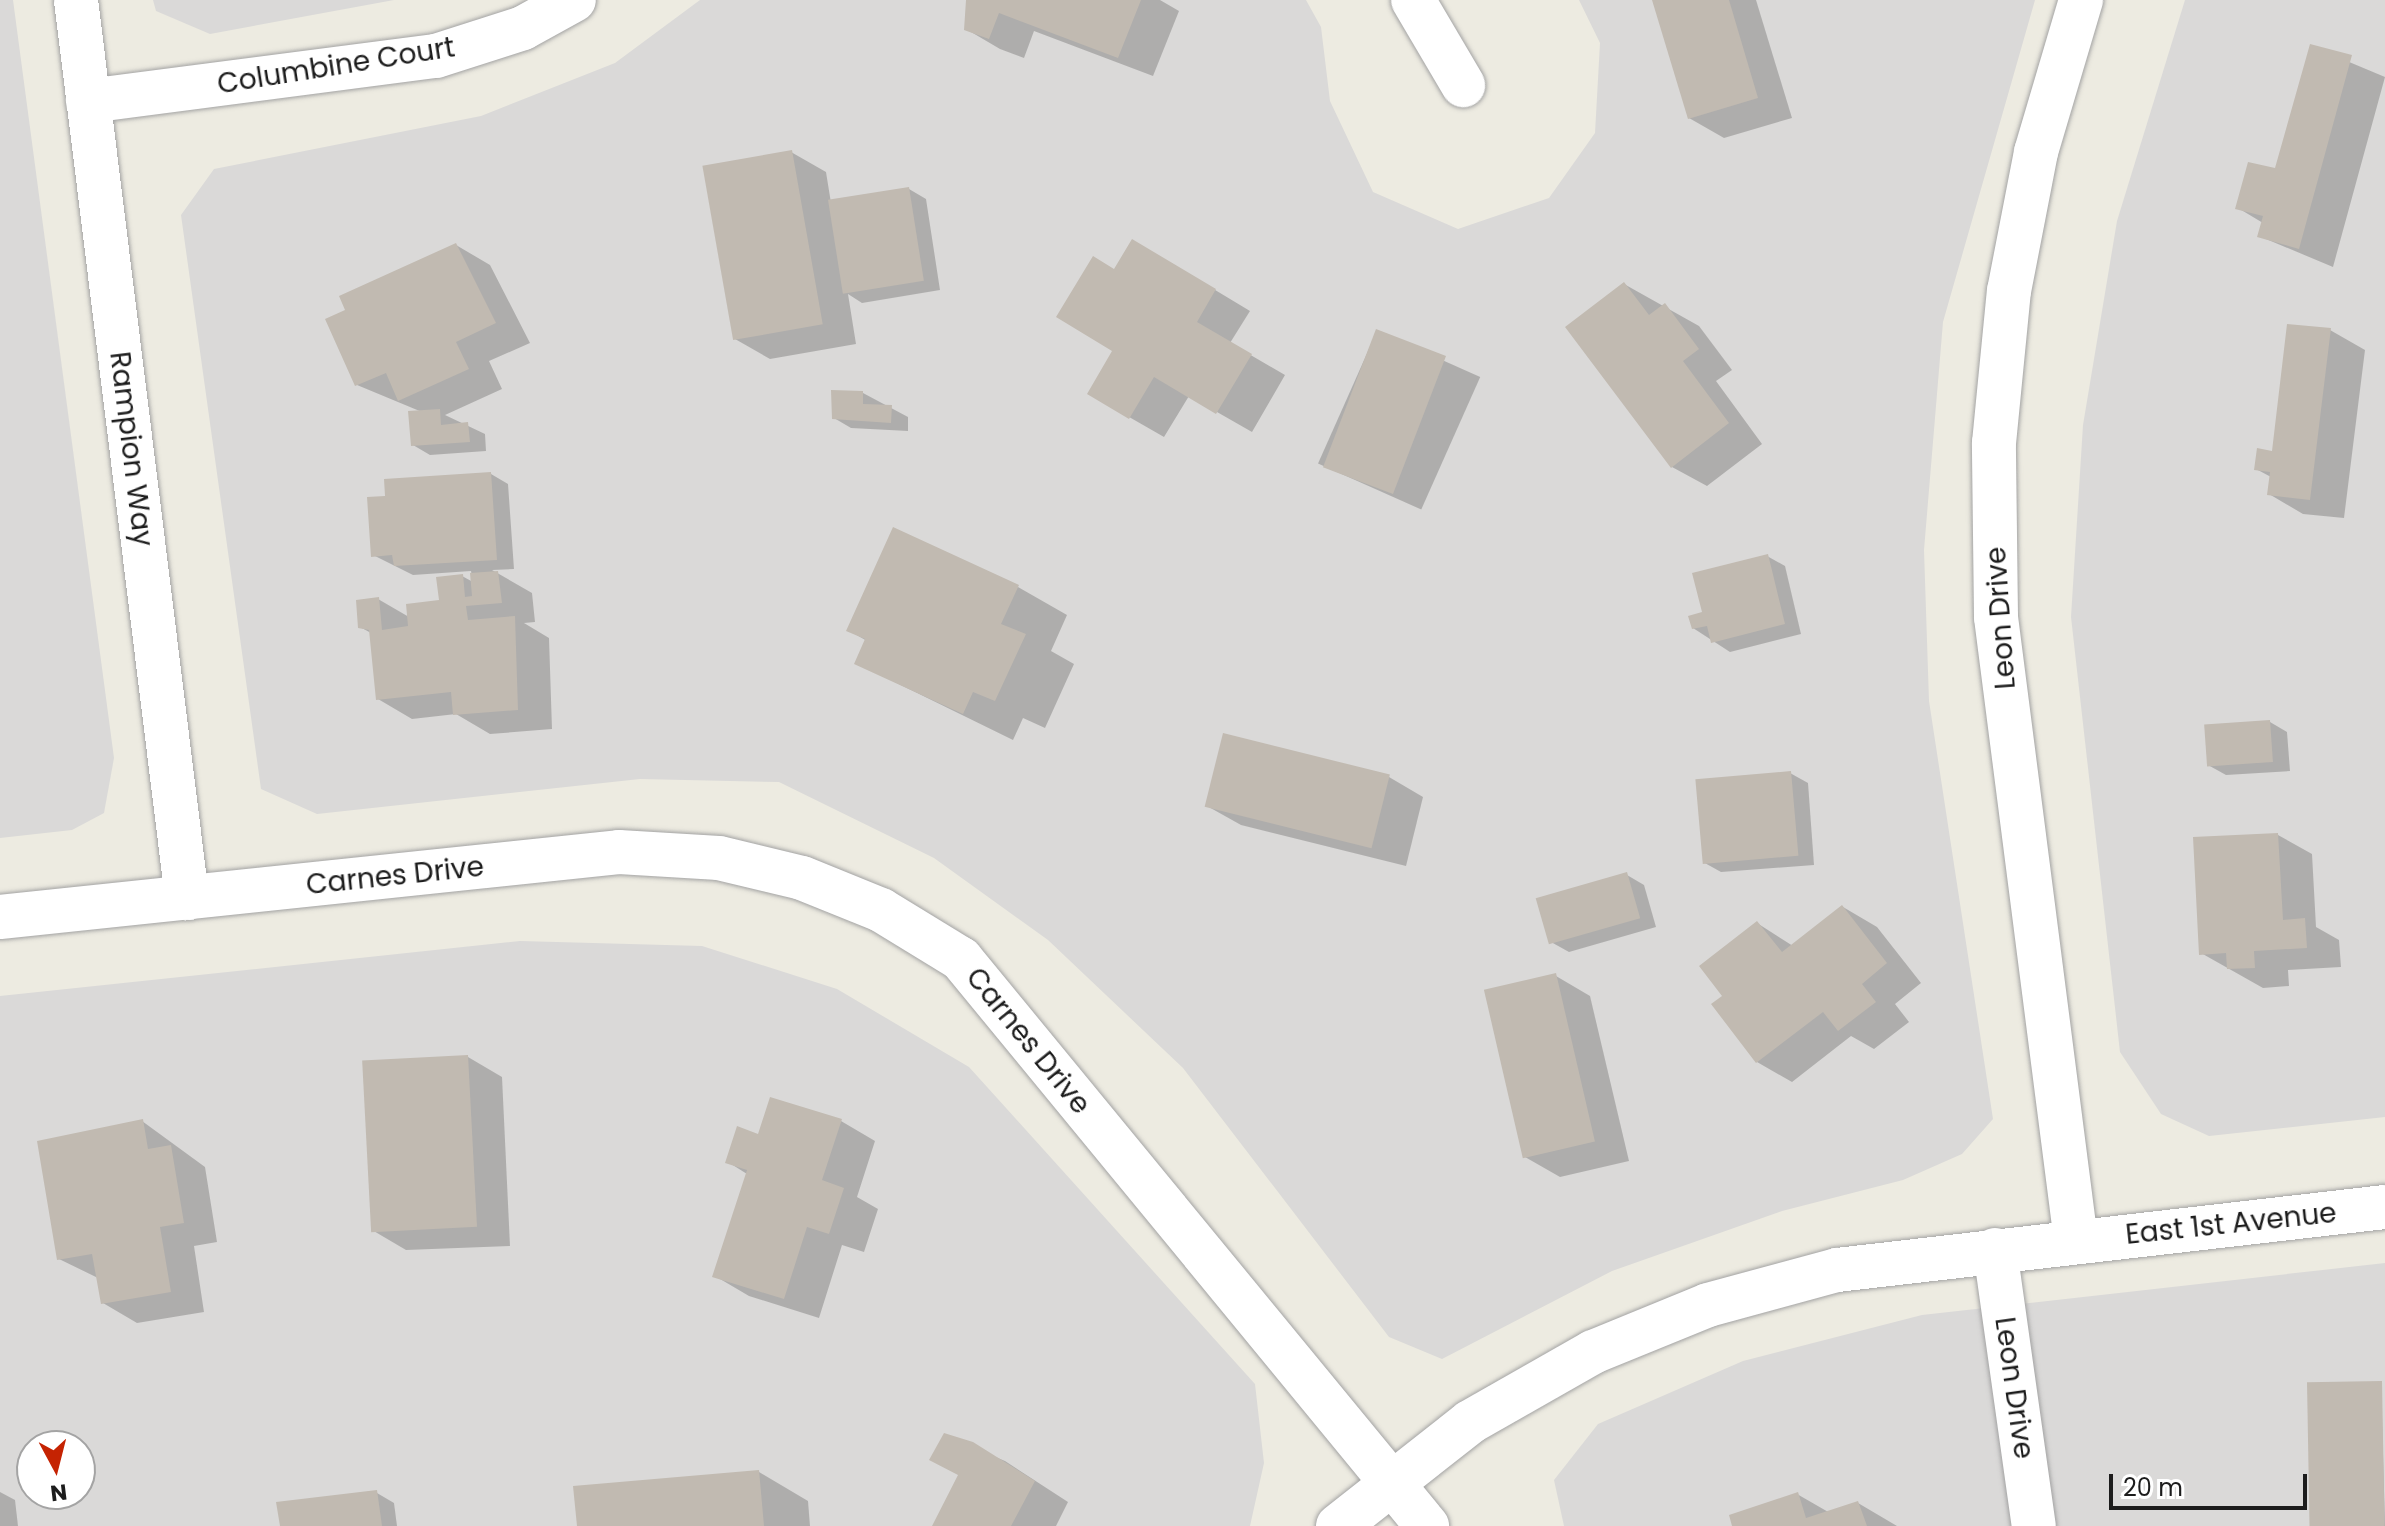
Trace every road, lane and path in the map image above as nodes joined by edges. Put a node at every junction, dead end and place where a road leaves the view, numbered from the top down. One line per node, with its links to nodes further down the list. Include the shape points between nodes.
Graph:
1 (76, 0): 6 (street, Rampion Way)
2 (574, 0): 6 (street, Columbine Court, via 523,28 436,56)
3 (1413, 0): 5 (street)
4 (2081, 0): 10 (street, Leon Drive, via 2036,152 2009,291 1994,443 1996,617)
5 (1463, 85)
6 (88, 101): 7 (street, Rampion Way)
7 (187, 898): 8 (street, Carnes Drive); 12 (street, Carnes Drive, via 619,852 719,858 802,878 881,910 961,959)
8 (0, 917)
9 (2385, 1207): 10 (street, East 1st Avenue)
10 (2076, 1241): 11 (street, East 1st Avenue)
11 (1995, 1250): 12 (street, via 1837,1270 1708,1305 1579,1360 1470,1422); 15 (street, Leon Drive)
12 (1386, 1484): 13 (street); 14 (street, Carnes Drive)
13 (1338, 1526)
14 (1427, 1526)
15 (2034, 1526)

